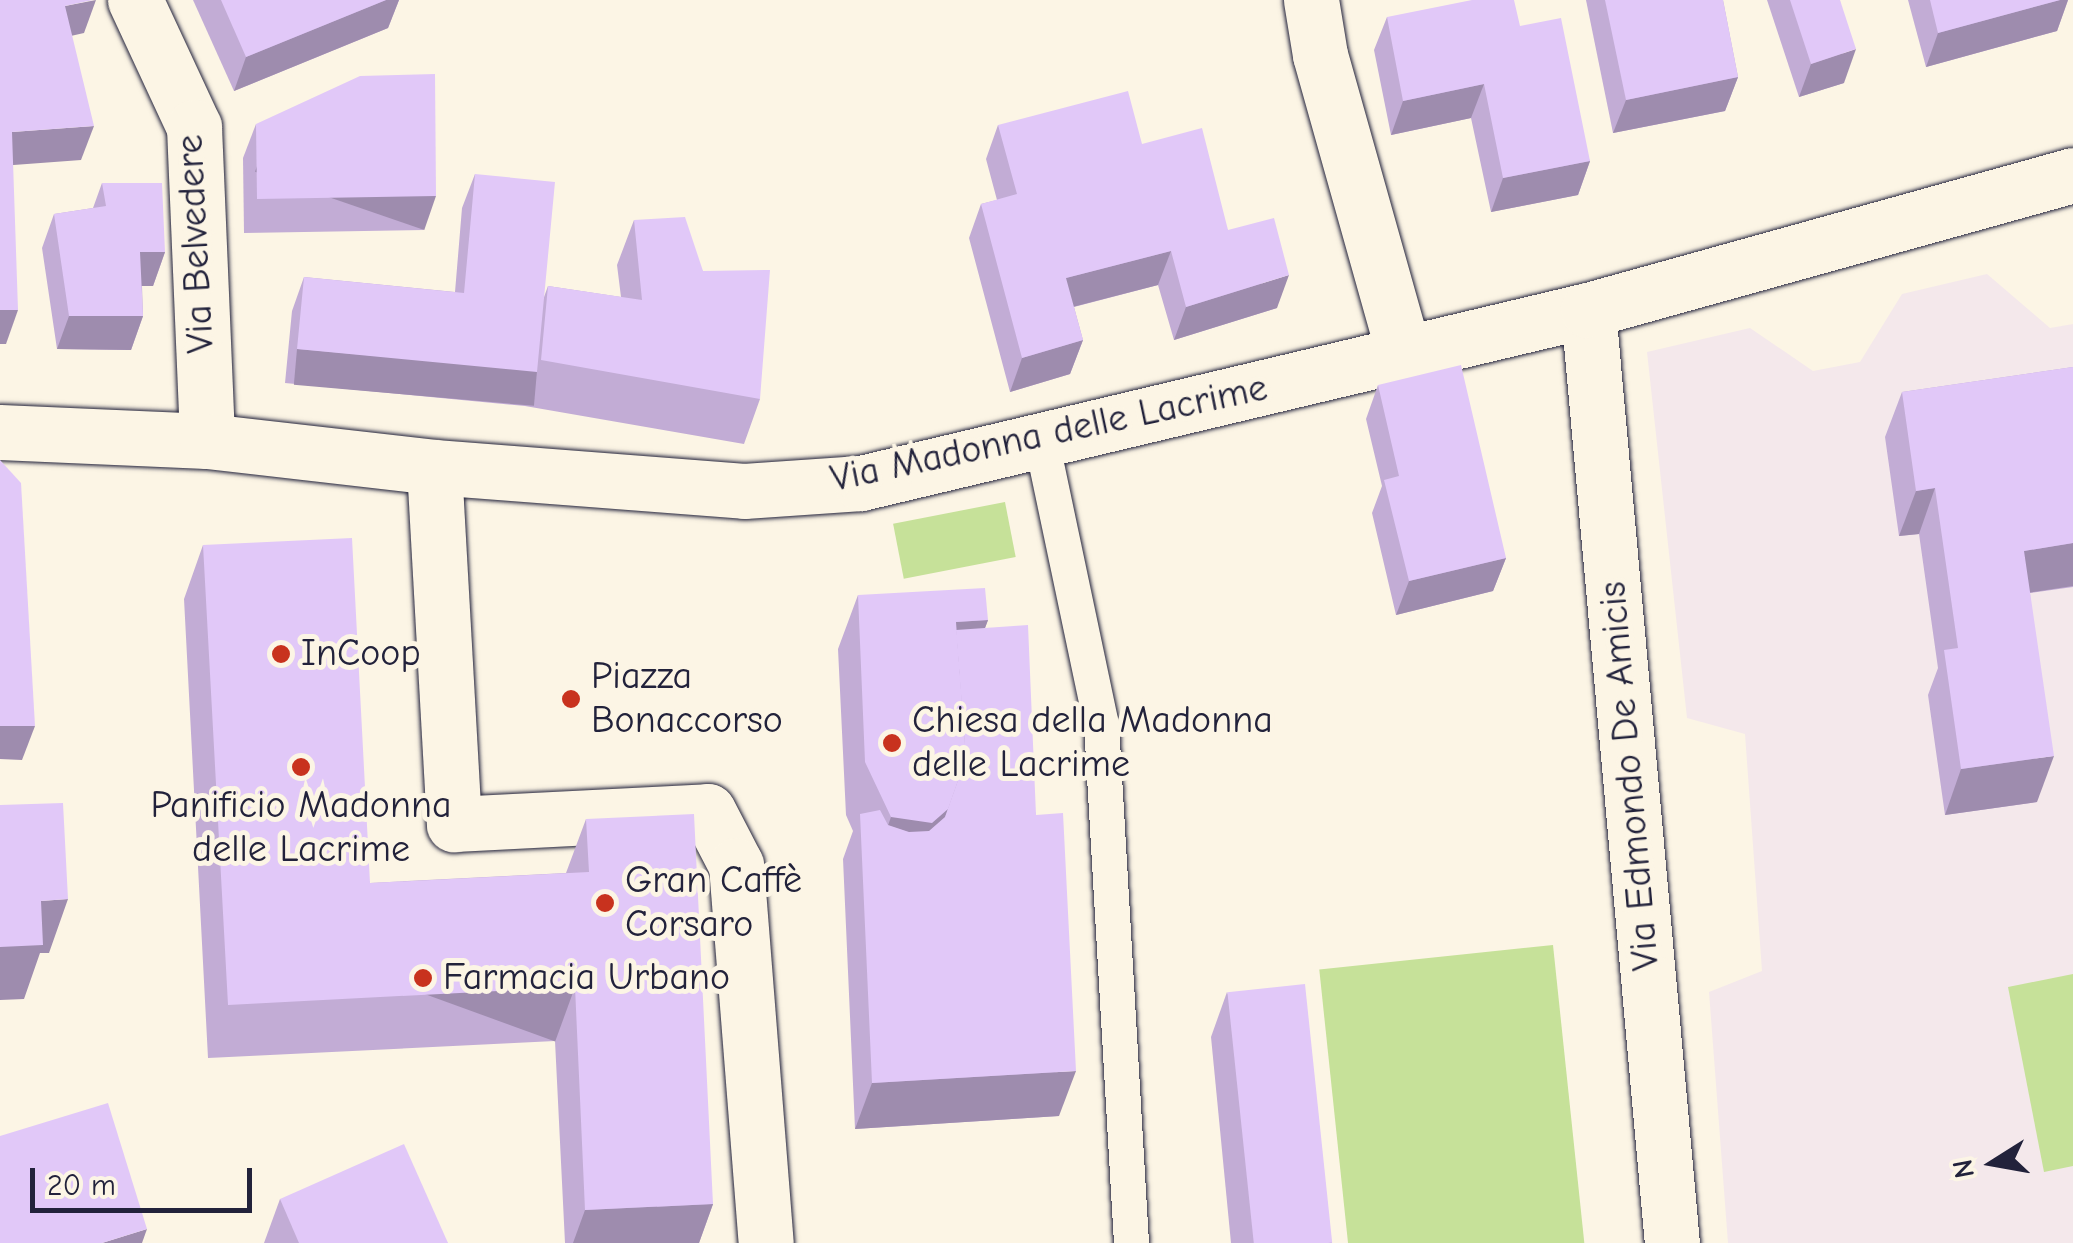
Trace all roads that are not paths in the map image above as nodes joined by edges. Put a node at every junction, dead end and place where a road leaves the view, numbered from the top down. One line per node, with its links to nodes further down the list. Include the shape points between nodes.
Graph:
1 (135, 0): 8 (main road, Via Belvedere, via 194,127)
2 (1311, 0): 5 (main road, via 1320,55)
3 (2073, 175): 4 (main road, Via Madonna delle Lacrime)
4 (1588, 310): 5 (main road, Via Madonna delle Lacrime); 12 (main road, Via Edmondo De Amicis)
5 (1404, 354): 7 (main road, Via Madonna delle Lacrime)
6 (0, 432): 8 (main road, Via Madonna delle Lacrime)
7 (1041, 440): 9 (main road, Via Madonna delle Lacrime, via 861,483 744,491); 11 (lane, via 1101,724)
8 (207, 441): 9 (main road, Via Madonna delle Lacrime)
9 (434, 467): 10 (main road, via 454,824 708,811 736,865)
10 (766, 1243)
11 (1130, 1243)
12 (1672, 1243)

